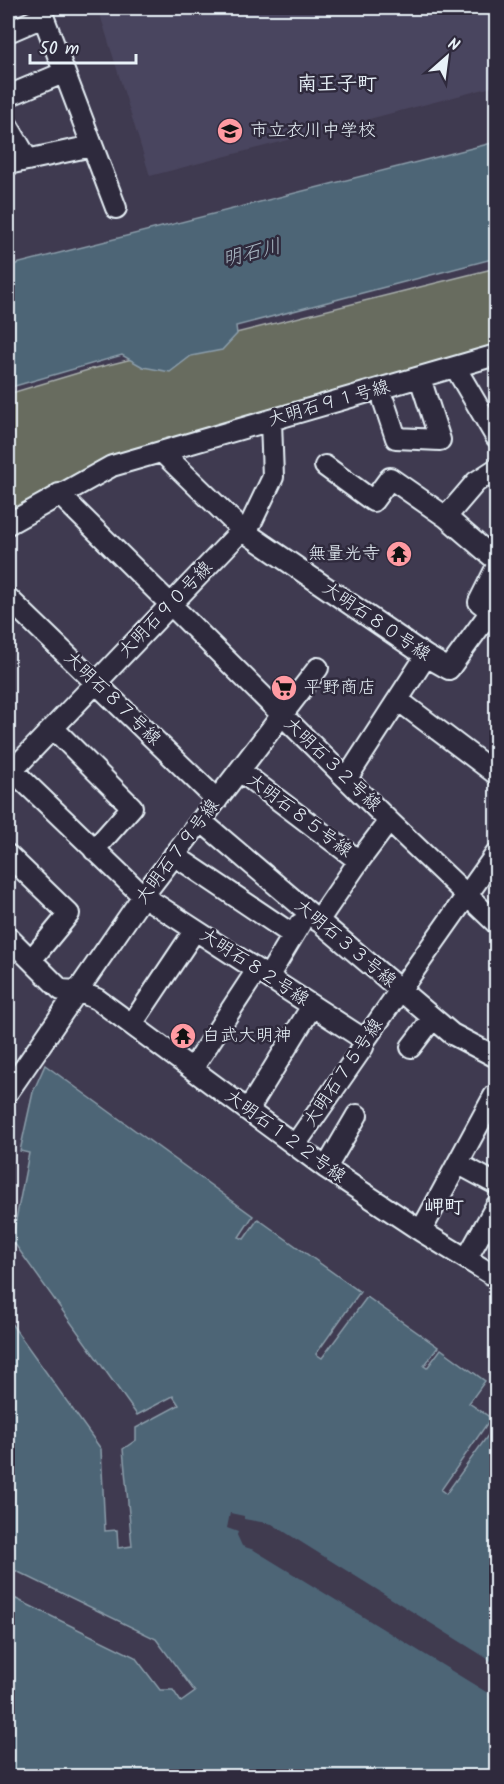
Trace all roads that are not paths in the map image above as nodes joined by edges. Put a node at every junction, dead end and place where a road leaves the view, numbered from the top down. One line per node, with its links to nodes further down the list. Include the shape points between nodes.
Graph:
1 (41, 12): 2 (street); 3 (street)
2 (8, 33)
3 (63, 73): 4 (street); 6 (street)
4 (8, 96)
5 (8, 126): 7 (street)
6 (92, 146): 7 (street); 9 (street)
7 (28, 160): 8 (street)
8 (8, 164)
9 (116, 208)
10 (496, 355): 11 (street, 大明石９１号線)
11 (455, 367): 12 (street, 大明石９１号線); 15 (street)
12 (420, 378): 13 (street, via 440,440 396,438); 14 (street, 大明石９１号線)
13 (384, 402)
14 (271, 421): 16 (street, 大明石９１号線); 22 (street, 大明石９０号線, via 273,477 250,525)
15 (496, 437)
16 (162, 452): 19 (street, 大明石９１号線, via 112,466); 22 (street, 大明石８０号線)
17 (325, 466): 20 (street, via 373,501 390,478)
18 (496, 469): 20 (street, via 476,482)
19 (59, 494): 21 (street, 大明石９１号線); 26 (street, 大明石３２号線)
20 (446, 517): 23 (street)
21 (8, 525)
22 (242, 530): 26 (street, 大明石９０号線); 28 (street, 大明石８０号線)
23 (496, 560)
24 (496, 568): 27 (street, via 479,602)
25 (8, 598): 30 (street, 大明石８７号線)
26 (171, 606): 30 (street, 大明石９０号線); 32 (street, 大明石３２号線)
27 (494, 613): 28 (street, 大明石８０号線, via 449,669)
28 (426, 656): 31 (street)
29 (318, 668): 32 (street, 大明石７９号線)
30 (96, 684): 33 (street, 大明石９０号線); 38 (street, 大明石８７号線)
31 (398, 700): 36 (street); 37 (street)
32 (282, 716): 35 (street, 大明石７９号線); 37 (street, 大明石３２号線)
33 (53, 728): 34 (street, 大明石９０号線); 41 (street, via 132,807)
34 (9, 771): 41 (street, 大明石８２号線)
35 (240, 771): 38 (street, 大明石７９号線); 45 (street, 大明石８５号線)
36 (496, 774)
37 (347, 778): 40 (street, 大明石３２号線)
38 (217, 800): 39 (street, 大明石７９号線)
39 (201, 821): 44 (street, 大明石７９号線); 48 (street, 大明石３３号線)
40 (389, 821): 45 (street); 46 (street, 大明石３２号線)
41 (94, 849): 47 (street, 大明石８２号線)
42 (496, 854): 46 (street, 大明石７５号線)
43 (8, 855): 53 (street, via 69,914)
44 (174, 855): 47 (street, 大明石７９号線); 51 (street)
45 (359, 861): 48 (street)
46 (467, 894): 49 (street, 大明石３２号線); 56 (street, 大明石７５号線)
47 (143, 896): 50 (street, 大明石８２号線); 55 (street, 大明石７９号線)
48 (313, 916): 51 (street); 56 (street, 大明石３３号線)
49 (496, 922)
50 (195, 930): 54 (street, 大明石８２号線); 59 (street)
51 (293, 935): 54 (street)
52 (8, 937): 53 (street, 大明石１２２号線)
53 (31, 960): 55 (street, 大明石１２２号線, via 62,990)
54 (263, 974): 57 (street, 大明石８２号線); 63 (street)
55 (78, 991): 59 (street, 大明石１２２号線, via 97,999); 64 (street, 大明石７９号線)
56 (400, 991): 58 (street, 大明石３３号線); 60 (street, 大明石７５号線)
57 (312, 1006): 60 (street, 大明石８２号線); 66 (street)
58 (433, 1018): 61 (street); 62 (street, 大明石３３号線, via 452,1034)
59 (132, 1024): 63 (street, 大明石１２２号線)
60 (366, 1040): 68 (street, 大明石７５号線)
61 (411, 1047)
62 (496, 1057)
63 (192, 1069): 66 (street, 大明石１２２号線)
64 (8, 1092)
65 (496, 1096): 69 (street)
66 (248, 1110): 68 (street, 大明石１２２号線)
67 (357, 1116): 70 (street)
68 (296, 1145): 70 (street, 大明石１２２号線)
69 (459, 1164): 71 (street); 73 (street)
70 (326, 1168): 73 (street, 大明石１２２号線)
71 (496, 1184)
72 (496, 1206): 74 (street)
73 (421, 1231): 74 (street, 大明石１２２号線)
74 (467, 1258): 75 (street, 大明石１２２号線)
75 (496, 1275)

